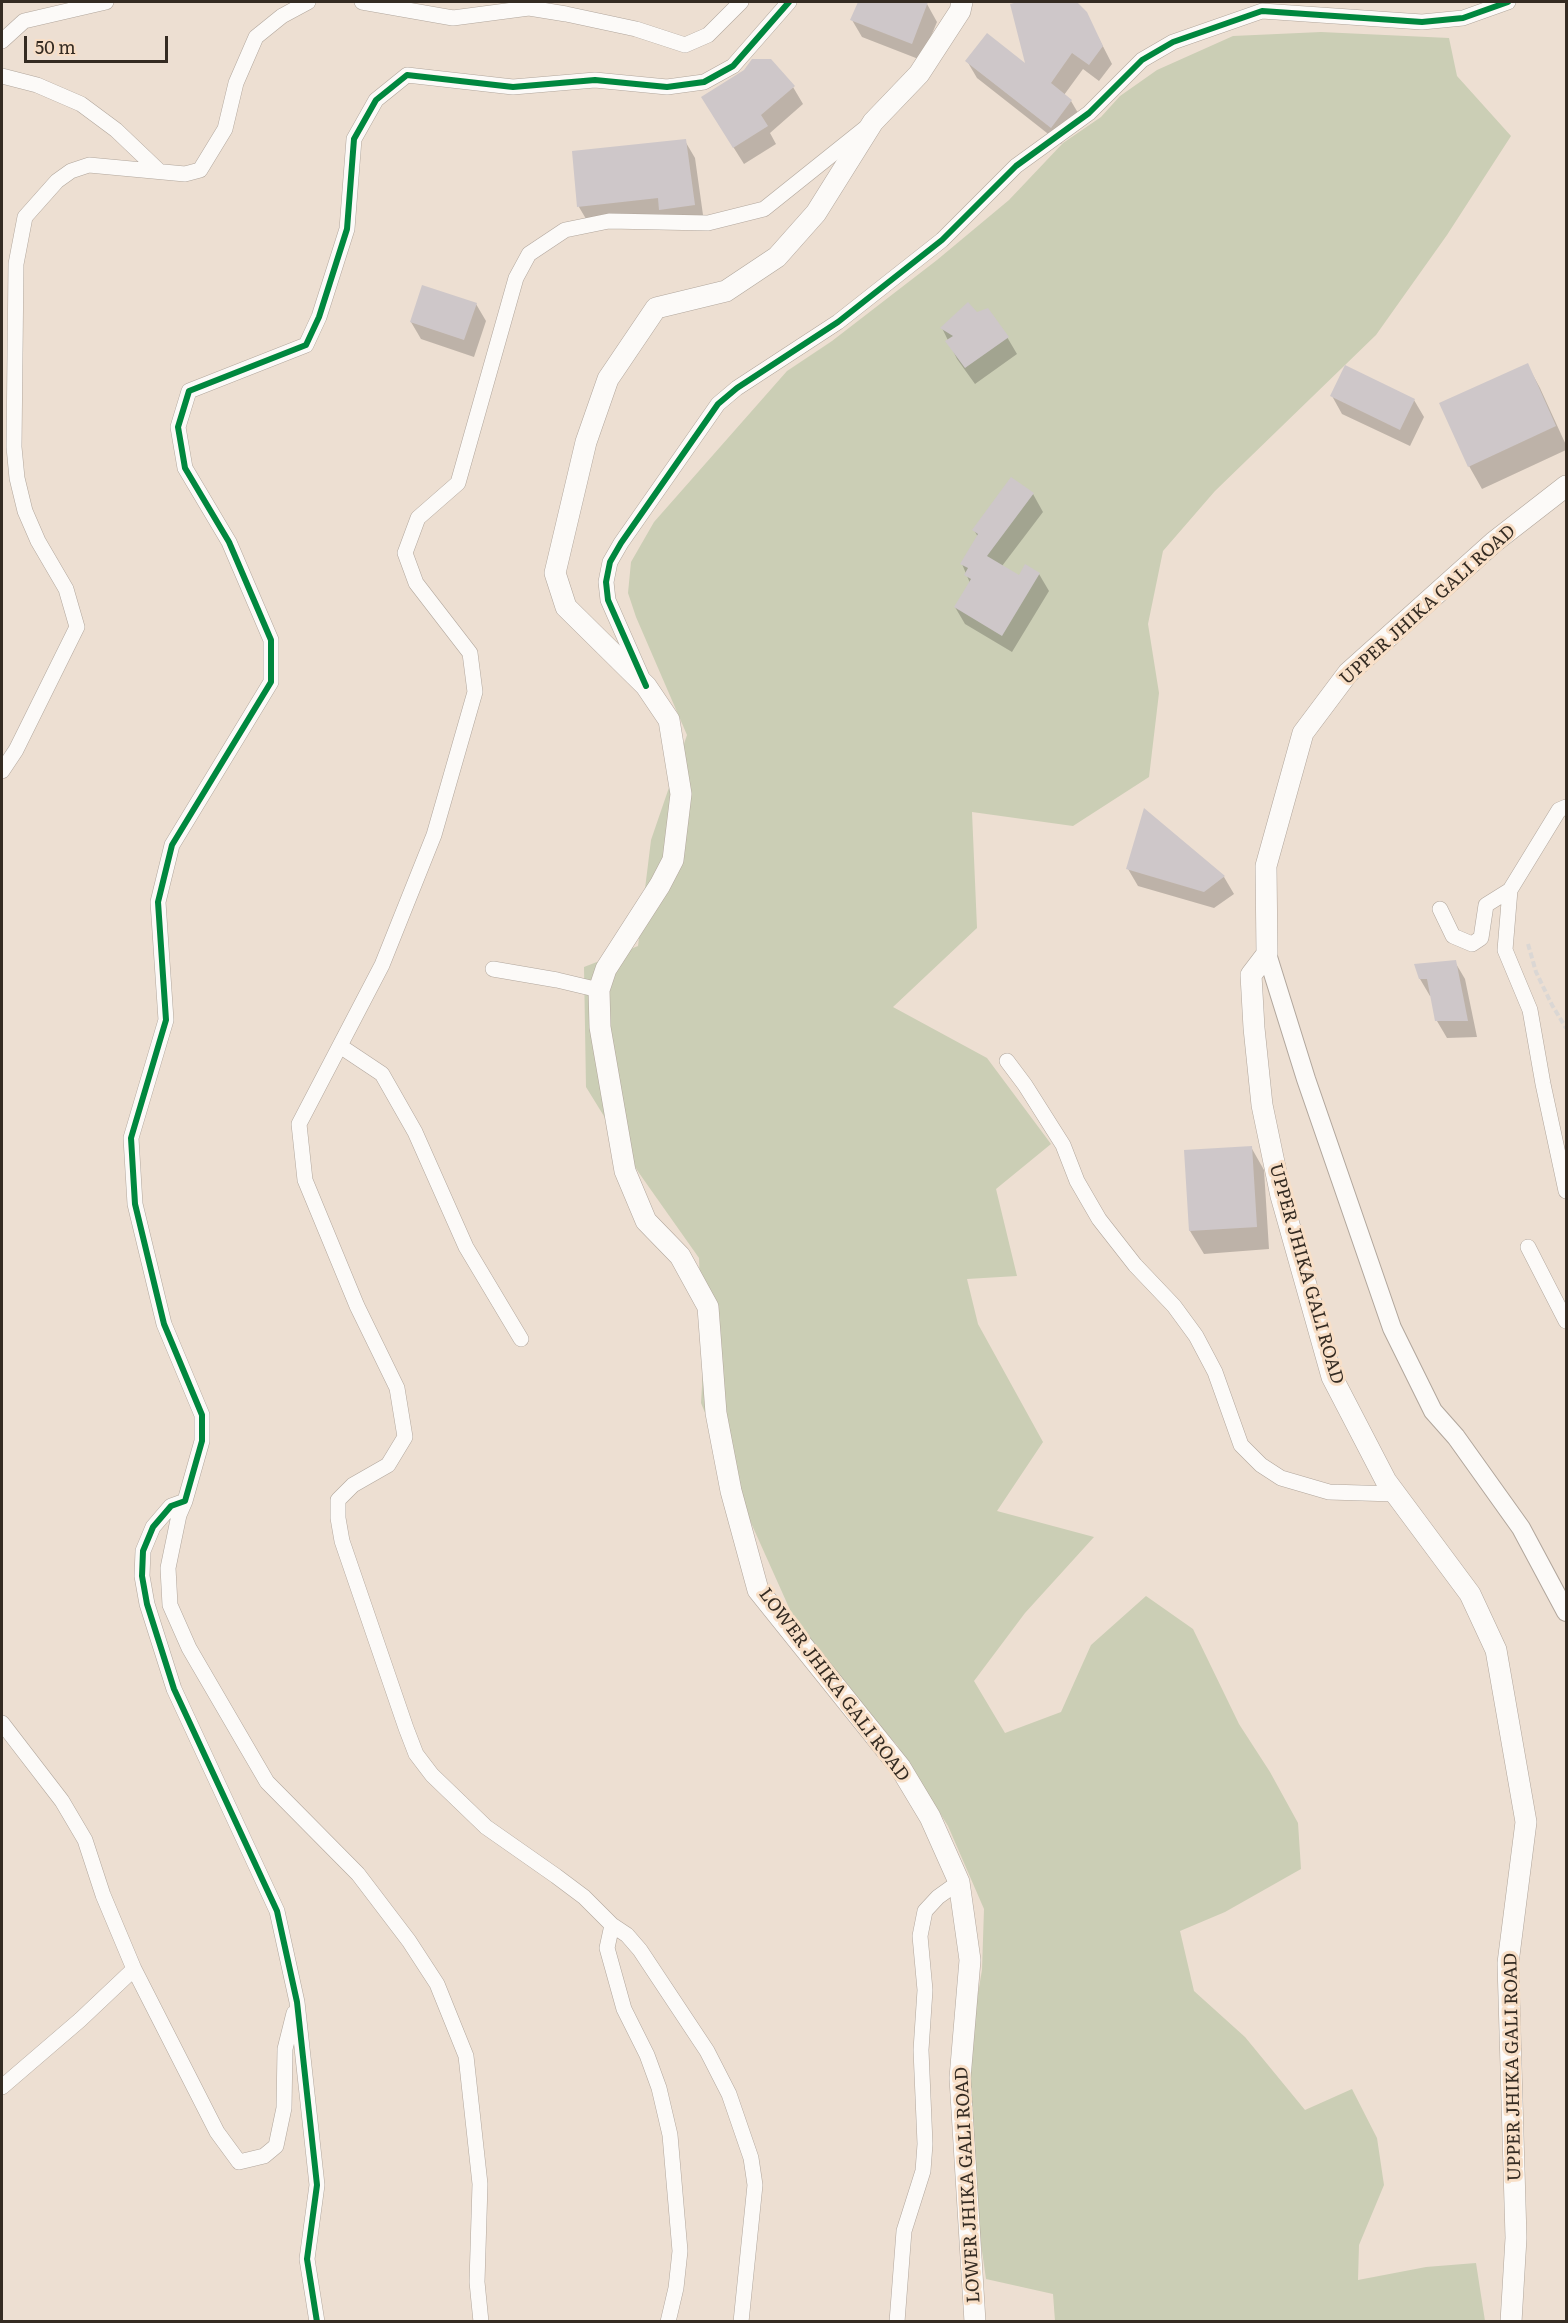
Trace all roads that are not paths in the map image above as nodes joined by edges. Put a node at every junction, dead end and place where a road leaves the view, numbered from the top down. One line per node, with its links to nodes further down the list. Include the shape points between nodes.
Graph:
1 (106, 2): 8 (street, via 24,21)
2 (308, 2): 11 (street, via 256,37 236,83 225,129 200,170 185,174)
3 (362, 2): 4 (street, via 453,18 529,8 636,30 685,45 708,35)
4 (741, 2)
5 (789, 2): 28 (street, via 733,66 704,82 667,87 595,80 513,87 407,75 376,100 354,139 347,229 306,345 189,391 178,427 185,468 229,542 271,640 271,682 172,845 158,902 166,1020 131,1138 135,1204 164,1323 202,1415 202,1441)
6 (963, 2): 10 (main road, LOWER JHIKA GALI ROAD, via 919,74)
7 (1508, 2): 13 (street, via 1463,18 1422,22 1262,11 1173,42 1143,60 1089,113 1016,166 942,240 838,322 718,404 610,562 608,600)
8 (2, 41)
9 (2, 76): 11 (street, via 37,85 81,104 116,130)
10 (873, 122): 13 (main road, LOWER JHIKA GALI ROAD, via 816,213 777,257 726,291 656,308 608,379 586,442 555,573 566,607); 21 (street, via 764,209 708,223 609,221 565,230 529,254 516,278 458,483 418,518 405,553 416,584 470,653 475,692 434,835 382,965)
11 (158, 170): 14 (street, via 89,165 71,171 50,188 26,217 16,264 17,478 25,511 66,589 76,627)
12 (1566, 486): 18 (main road, UPPER JHIKA GALI ROAD, via 1494,542 1348,673 1302,733 1266,866)
13 (646, 687): 20 (main road, LOWER JHIKA GALI ROAD, via 669,720 681,794 674,860 606,969)
14 (2, 771)
15 (1566, 807): 16 (street, via 1559,810)
16 (1510, 890): 17 (street, via 1486,905 1481,938 1472,944 1453,936); 23 (street, via 1505,950 1530,1010)
17 (1440, 909)
18 (1267, 954): 27 (main road, UPPER JHIKA GALI ROAD, via 1251,975 1254,1029 1262,1105 1281,1196 1332,1377); 29 (street, via 1392,1328 1433,1411 1521,1528)
19 (493, 969): 20 (street)
20 (598, 990): 31 (main road, LOWER JHIKA GALI ROAD, via 600,1027 625,1171 646,1221 680,1256 708,1307 716,1413 731,1491 758,1590 900,1767 930,1817)
21 (340, 1046): 26 (street, via 382,1074 415,1132 466,1247); 32 (street, via 299,1124 305,1180 357,1306 397,1388 405,1437 388,1465 353,1485 338,1500 342,1541 416,1754 486,1827 556,1876)
22 (1006, 1061): 27 (street, via 1063,1145 1077,1181 1099,1219 1196,1336 1215,1372 1241,1445 1281,1478 1329,1492)
23 (1566, 1191)
24 (1528, 1247): 25 (street)
25 (1566, 1321)
26 (521, 1339)
27 (1395, 1494): 42 (main road, UPPER JHIKA GALI ROAD, via 1470,1594 1496,1650 1526,1822 1508,1963 1516,2238)
28 (185, 1501): 34 (street, via 166,1511 153,1527 143,1551 147,1604 174,1689 277,1911); 37 (street, via 168,1568 170,1605 189,1648 267,1782 358,1874 409,1941 437,1984 466,2056 480,2184 477,2282)
29 (1566, 1612)
30 (2, 1723): 33 (street, via 62,1801 84,1840)
31 (959, 1882): 40 (street, via 925,1911 920,1936 925,1990 921,2050 925,2144 923,2171 904,2231); 41 (main road, LOWER JHIKA GALI ROAD, via 970,1960 960,2078)
32 (612, 1925): 38 (street, via 607,1948 624,2009 647,2055 666,2111 670,2135 680,2251); 39 (street, via 640,1950 707,2051 729,2094 751,2158 755,2185)
33 (134, 1969): 34 (street, via 217,2132 239,2162 264,2156 276,2146 284,2108 285,2049); 35 (street)
34 (297, 2002): 36 (street, via 317,2185 307,2259)
35 (2, 2088)
36 (317, 2322)
37 (481, 2322)
38 (668, 2322)
39 (741, 2322)
40 (897, 2322)
41 (975, 2322)
42 (1510, 2322)

